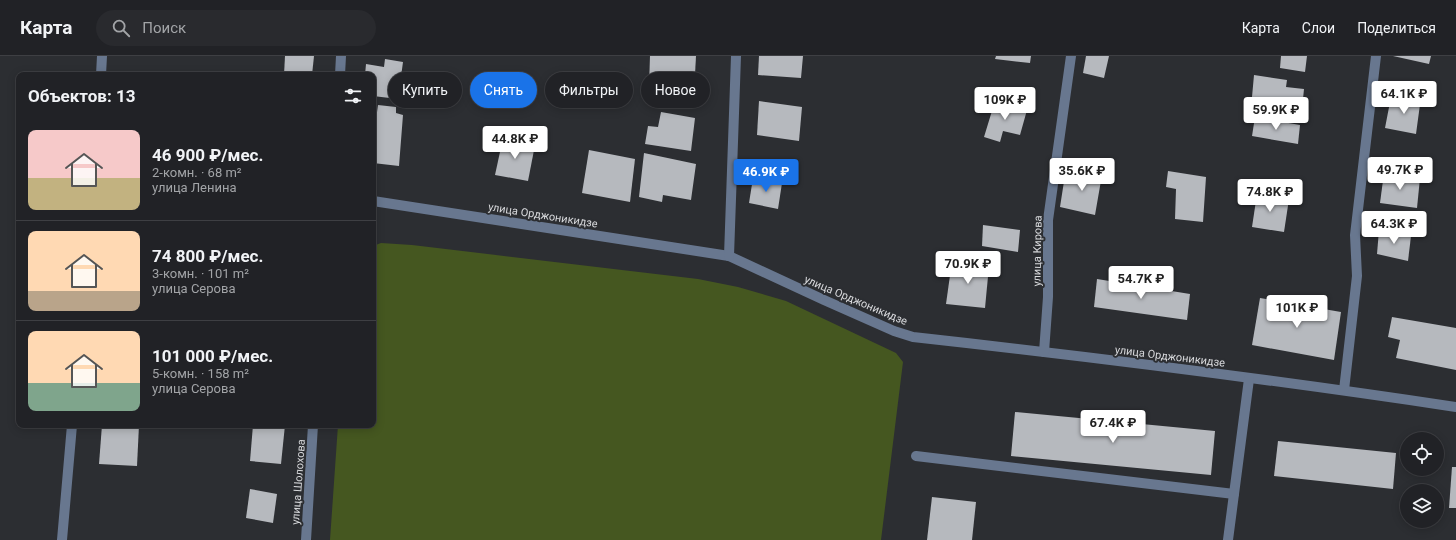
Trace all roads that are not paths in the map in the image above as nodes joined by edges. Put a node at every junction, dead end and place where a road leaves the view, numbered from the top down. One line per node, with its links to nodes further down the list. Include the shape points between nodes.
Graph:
1 (102, 56): 6 (street)
2 (341, 56): 7 (street)
3 (736, 56): 9 (street)
4 (1071, 56): 10 (street, улица Кирова, via 1048,220 1048,298)
5 (1376, 56): 12 (street, via 1355,235 1357,276)
6 (101, 72)
7 (340, 72)
8 (376, 201): 9 (street, улица Орджоникидзе)
9 (729, 256): 10 (street, улица Орджоникидзе, via 894,331 913,337)
10 (1044, 352): 11 (street, улица Орджоникидзе)
11 (1249, 379): 12 (street, улица Орджоникидзе); 17 (street)
12 (1344, 390): 13 (street, улица Орджоникидзе)
13 (1456, 407)
14 (72, 428): 18 (street)
15 (314, 428): 19 (street, улица Шолохова)
16 (916, 456): 17 (street)
17 (1234, 494): 20 (street)
18 (62, 540)
19 (306, 540)
20 (1228, 540)

